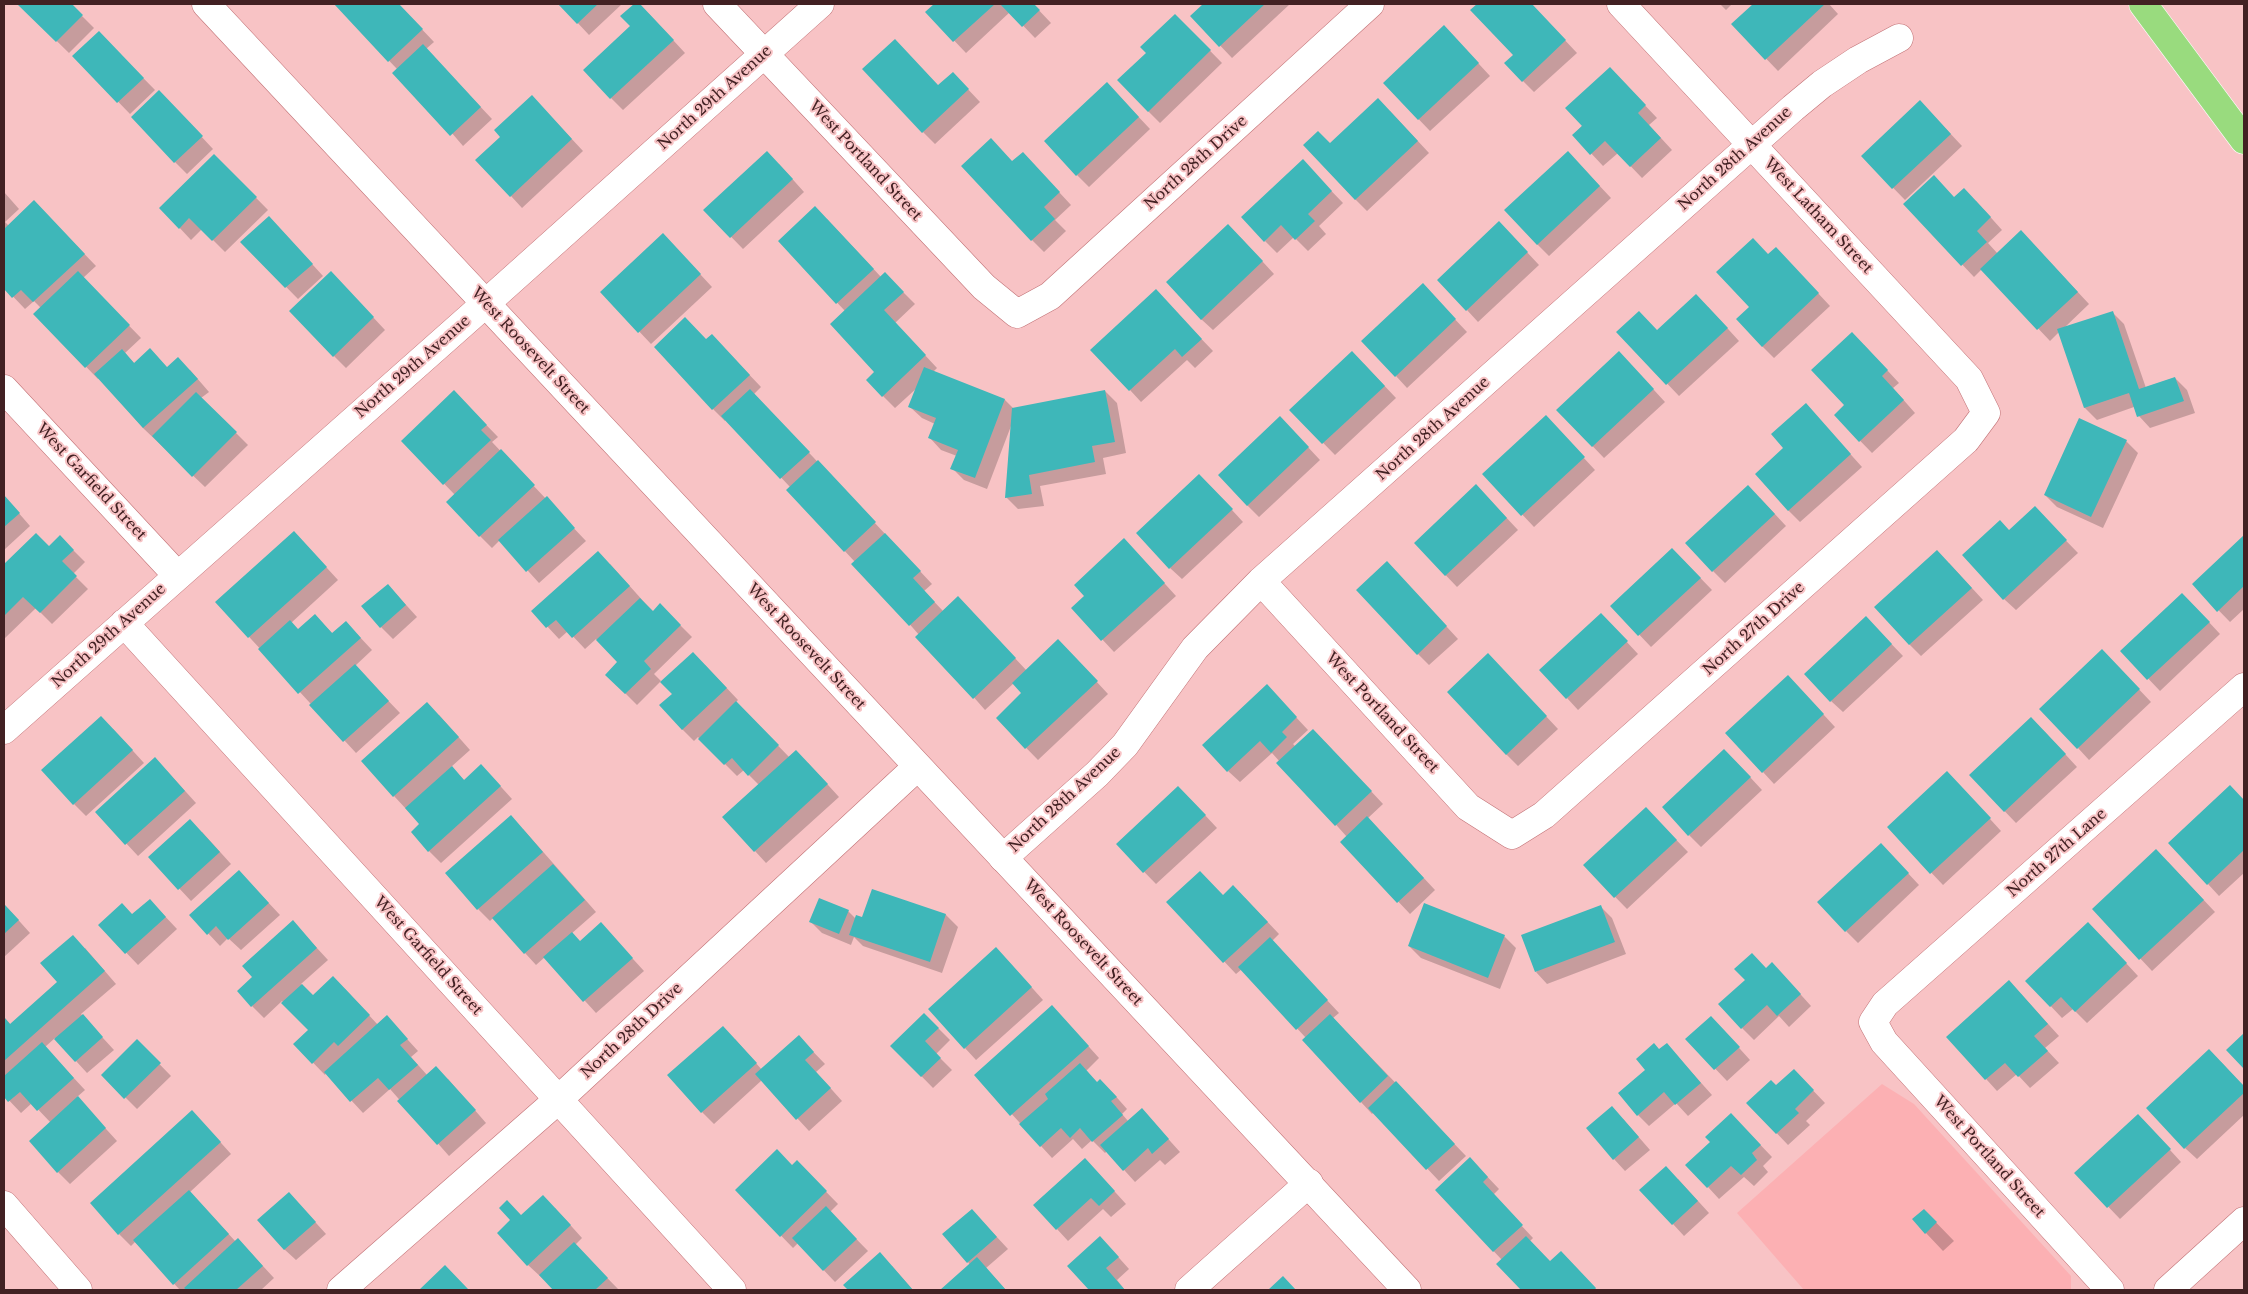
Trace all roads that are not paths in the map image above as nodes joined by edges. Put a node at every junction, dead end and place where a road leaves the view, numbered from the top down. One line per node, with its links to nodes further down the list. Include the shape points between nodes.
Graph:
1 (206, 4): 11 (street, West Roosevelt Street)
2 (717, 4): 8 (street, West Portland Street)
3 (820, 4): 8 (street, North 29th Avenue)
4 (1370, 4): 12 (street, North 28th Drive, via 1050,296)
5 (1621, 4): 10 (street, West Latham Street)
6 (2143, 4): 9 (highway)
7 (1899, 38): 10 (street, North 28th Avenue, via 1822,84)
8 (764, 54): 11 (street, North 29th Avenue); 12 (street, West Portland Street, via 984,288)
9 (2244, 140)
10 (1752, 145): 14 (street, West Latham Street, via 1969,379); 16 (street, North 28th Avenue)
11 (485, 304): 15 (street, North 29th Avenue); 20 (street, West Roosevelt Street)
12 (1017, 314)
13 (4, 389): 15 (street, West Garfield Street)
14 (1986, 413): 21 (street, North 27th Drive, via 1966,440 1544,815)
15 (177, 575): 17 (street, North 29th Avenue)
16 (1261, 582): 21 (street, West Portland Street, via 1468,807); 22 (street, North 28th Avenue, via 1195,648 1125,745)
17 (124, 623): 19 (street, North 29th Avenue); 24 (street, West Garfield Street)
18 (2244, 687): 23 (street, North 27th Lane, via 1886,1004)
19 (4, 730)
20 (917, 767): 22 (street, West Roosevelt Street); 24 (street, North 28th Drive)
21 (1512, 834)
22 (1003, 858): 25 (street, West Roosevelt Street)
23 (1873, 1022): 33 (street, West Portland Street, via 1884,1042)
24 (559, 1099): 29 (street, North 28th Drive); 30 (street, West Garfield Street)
25 (1308, 1183): 31 (street); 32 (street, West Roosevelt Street)
26 (4, 1205): 28 (street)
27 (2244, 1221): 34 (street)
28 (78, 1290)
29 (341, 1290)
30 (732, 1290)
31 (1189, 1290)
32 (1407, 1290)
33 (2110, 1290)
34 (2168, 1290)

